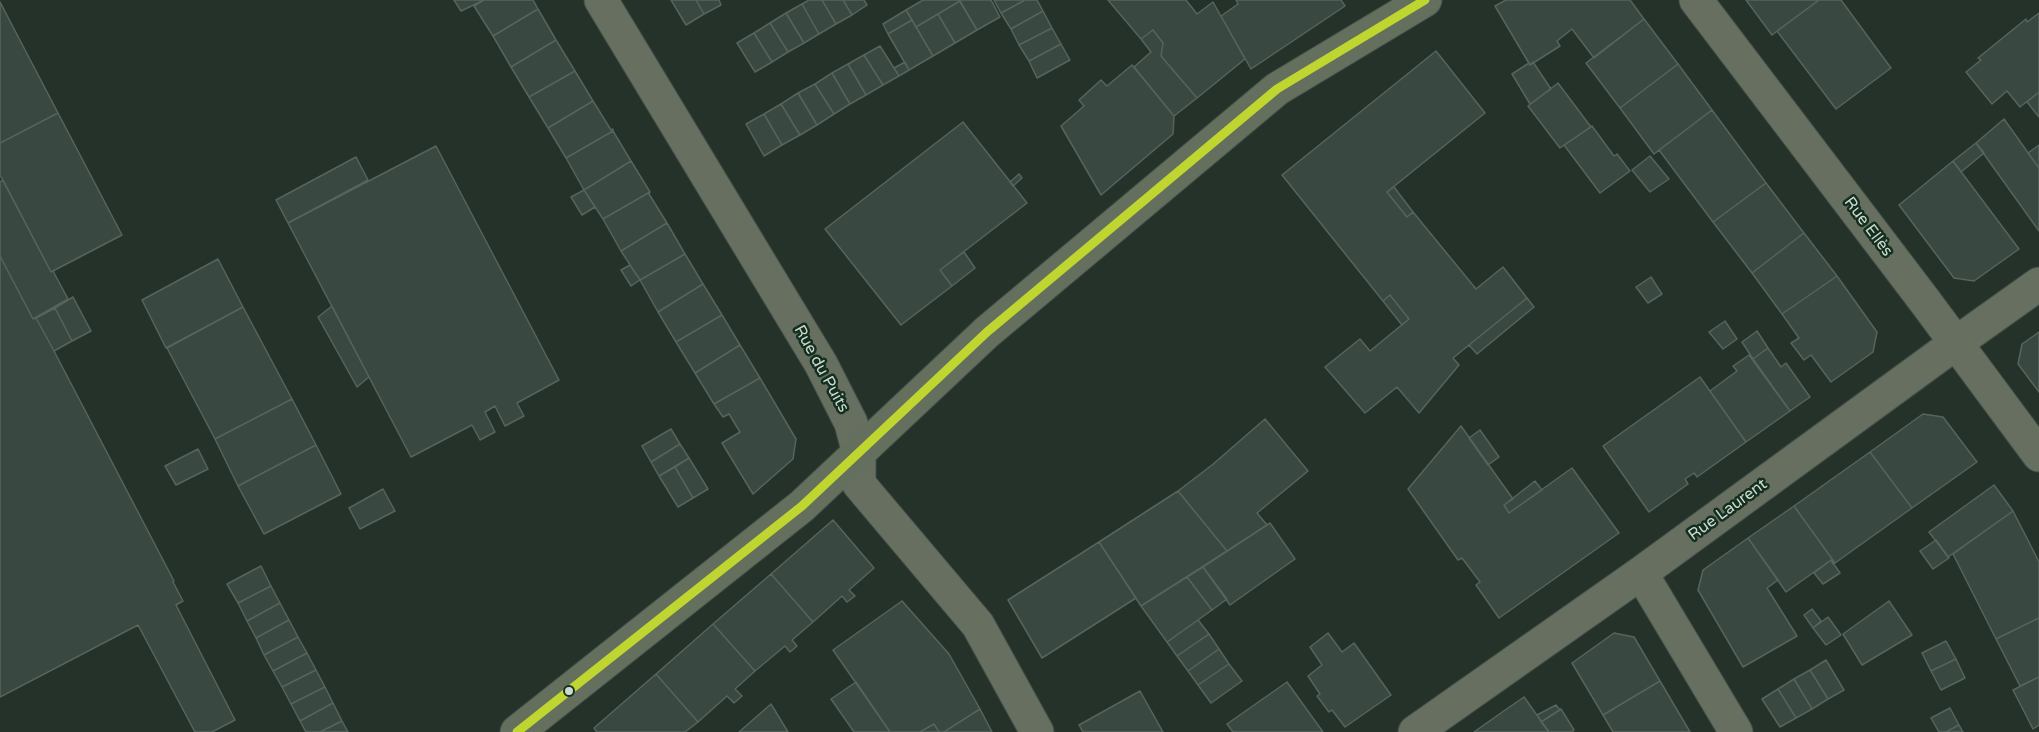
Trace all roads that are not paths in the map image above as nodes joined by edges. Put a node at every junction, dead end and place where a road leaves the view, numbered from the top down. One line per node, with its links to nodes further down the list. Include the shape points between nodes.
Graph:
1 (601, 0): 6 (street, Rue du Puits, via 820,364 851,423)
2 (1425, 0): 6 (main road, via 1277,89 987,332)
3 (1696, 0): 5 (street, Rue Ellès)
4 (2039, 284): 5 (street, Rue Laurent)
5 (1956, 343): 7 (street, Rue Ellès); 8 (street, Rue Laurent)
6 (859, 454): 9 (main road, via 802,506); 10 (street, Rue du Puits, via 859,484 978,625)
7 (2039, 455)
8 (1641, 573): 11 (street, Rue Laurent); 12 (street)
9 (517, 732)
10 (1037, 732)
11 (1415, 732)
12 (1736, 732)

